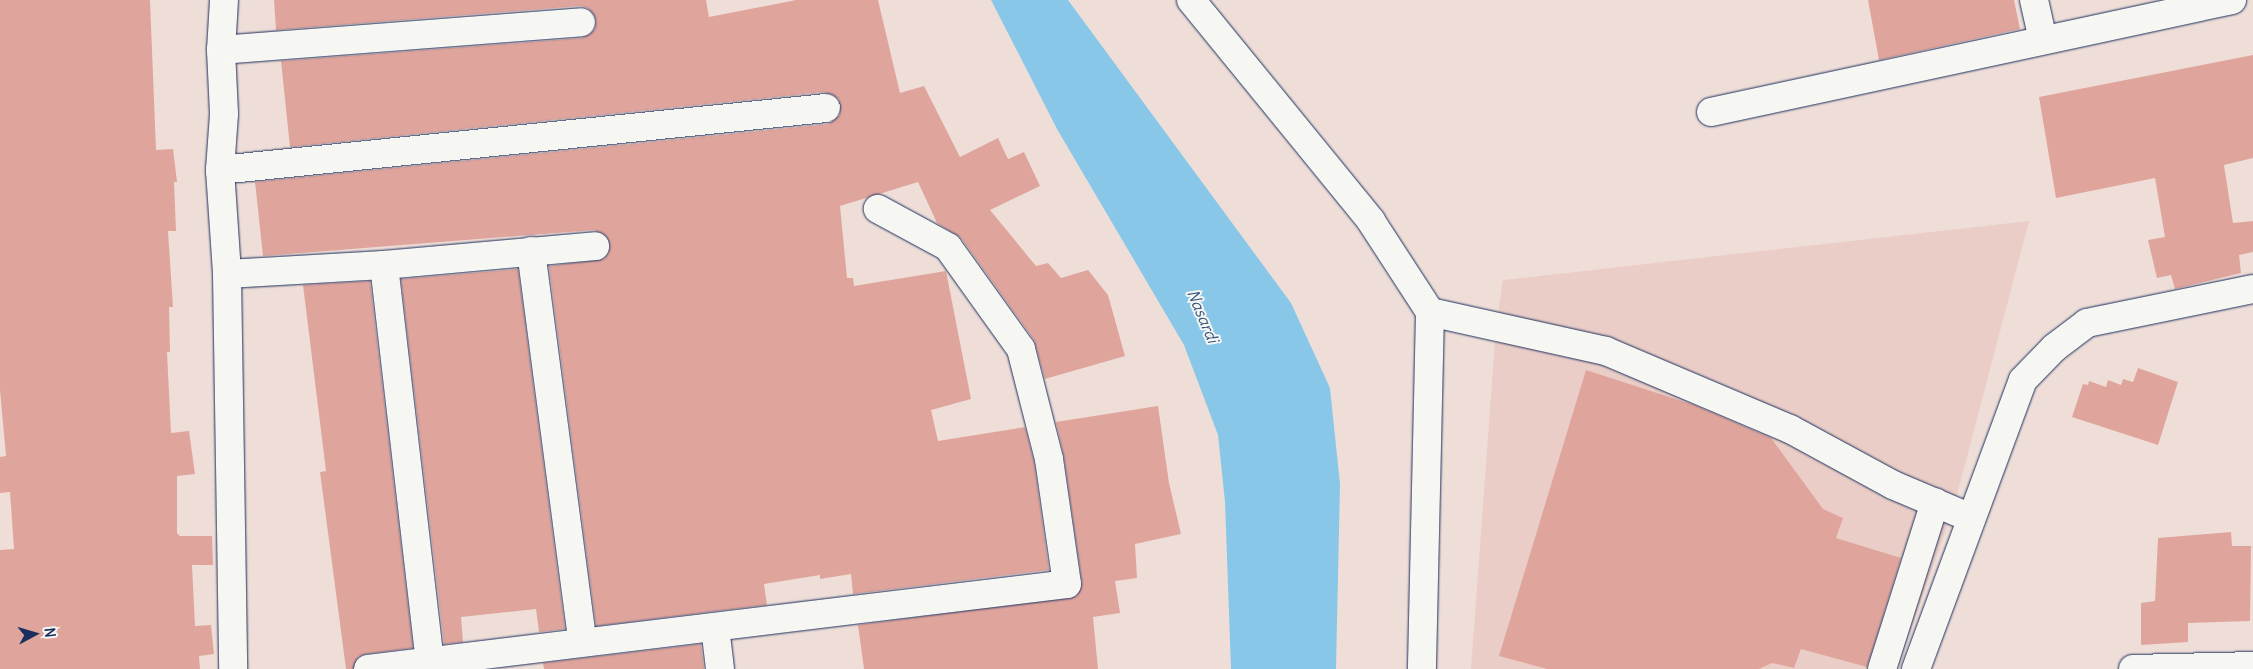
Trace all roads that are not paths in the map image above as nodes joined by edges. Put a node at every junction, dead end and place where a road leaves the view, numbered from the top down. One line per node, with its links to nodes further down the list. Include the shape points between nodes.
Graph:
1 (224, 0): 7 (street)
2 (1191, 0): 17 (street, via 1371,222)
3 (2034, 0): 6 (street)
4 (2232, 0): 6 (street)
5 (581, 22): 7 (street)
6 (2043, 40): 9 (street)
7 (221, 50): 10 (street, via 224,114)
8 (826, 108): 10 (street)
9 (1711, 112)
10 (220, 170): 15 (street)
11 (878, 209): 20 (street, via 948,247 1020,349 1050,459 1067,584)
12 (595, 246): 13 (street)
13 (531, 251): 14 (street); 21 (street)
14 (384, 265): 15 (street); 22 (street)
15 (227, 274): 25 (street)
16 (2253, 290): 19 (street, via 2087,323 2054,348 2023,380)
17 (1430, 312): 18 (street, via 1606,352 1790,429 1893,485); 28 (street)
18 (1935, 502): 19 (street); 29 (street)
19 (1971, 518): 30 (street)
20 (715, 627): 21 (street); 27 (street)
21 (582, 641): 23 (street)
22 (430, 660): 23 (street); 26 (street)
23 (497, 661)
24 (2253, 666): 31 (street)
25 (233, 669)
26 (368, 669)
27 (720, 669)
28 (1422, 669)
29 (1882, 669)
30 (1916, 669)
31 (2132, 669)

